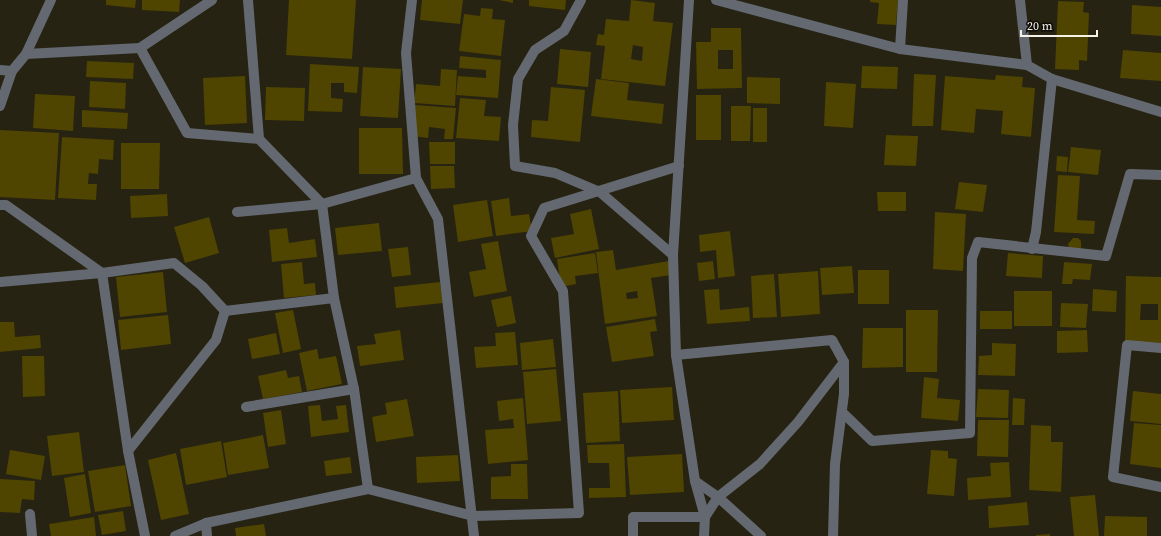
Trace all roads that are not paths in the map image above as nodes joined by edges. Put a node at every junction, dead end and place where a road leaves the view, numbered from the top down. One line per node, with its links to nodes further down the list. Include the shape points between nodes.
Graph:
1 (51, 0): 12 (street)
2 (212, 0): 10 (street)
3 (248, 0): 19 (street)
4 (412, 0): 22 (street, via 406,53)
5 (581, 0): 23 (street, via 564,31 535,50 518,79 513,125 515,166 555,173)
6 (689, 0): 20 (street)
7 (716, 0): 11 (street)
8 (903, 0): 11 (street)
9 (1020, 0): 13 (street)
10 (140, 48): 12 (street); 19 (street, via 188,133)
11 (900, 49): 13 (street)
12 (26, 54): 15 (street)
13 (1027, 65): 16 (street)
14 (0, 70): 15 (street)
15 (12, 71): 17 (street)
16 (1052, 79): 18 (street); 27 (street)
17 (0, 106)
18 (1161, 112)
19 (259, 139): 24 (street)
20 (679, 166): 23 (street); 28 (street)
21 (1161, 175): 27 (street, via 1130,174 1106,256)
22 (416, 178): 24 (street); 45 (street, via 438,219)
23 (600, 192): 28 (street); 45 (street, via 544,208 532,236 563,291 579,514)
24 (322, 204): 26 (street); 31 (street)
25 (0, 205): 29 (street, via 6,205)
26 (237, 212)
27 (1032, 249): 38 (street, via 978,242 972,258 970,433 872,441)
28 (673, 255): 34 (street)
29 (102, 273): 30 (street); 32 (street, via 174,263 202,286); 39 (street)
30 (0, 282)
31 (334, 298): 32 (street); 36 (street)
32 (225, 311): 39 (street, via 216,340)
33 (1161, 348): 41 (street, via 1128,345 1113,477)
34 (676, 355): 35 (street, via 832,340); 40 (street)
35 (844, 362): 38 (street); 43 (street, via 798,422 760,464)
36 (354, 389): 37 (street); 42 (street)
37 (246, 406)
38 (842, 412): 56 (street, via 835,464)
39 (128, 451): 49 (street)
40 (695, 481): 43 (street); 46 (street)
41 (1161, 487)
42 (368, 489): 45 (street); 47 (street)
43 (718, 498): 46 (street); 55 (street)
44 (30, 514): 48 (street)
45 (473, 516): 52 (street)
46 (705, 517): 53 (street, via 633,516); 54 (street)
47 (206, 523): 50 (street); 51 (street)
48 (32, 536)
49 (145, 536)
50 (176, 536)
51 (207, 536)
52 (474, 536)
53 (633, 536)
54 (704, 536)
55 (761, 536)
56 (833, 536)

